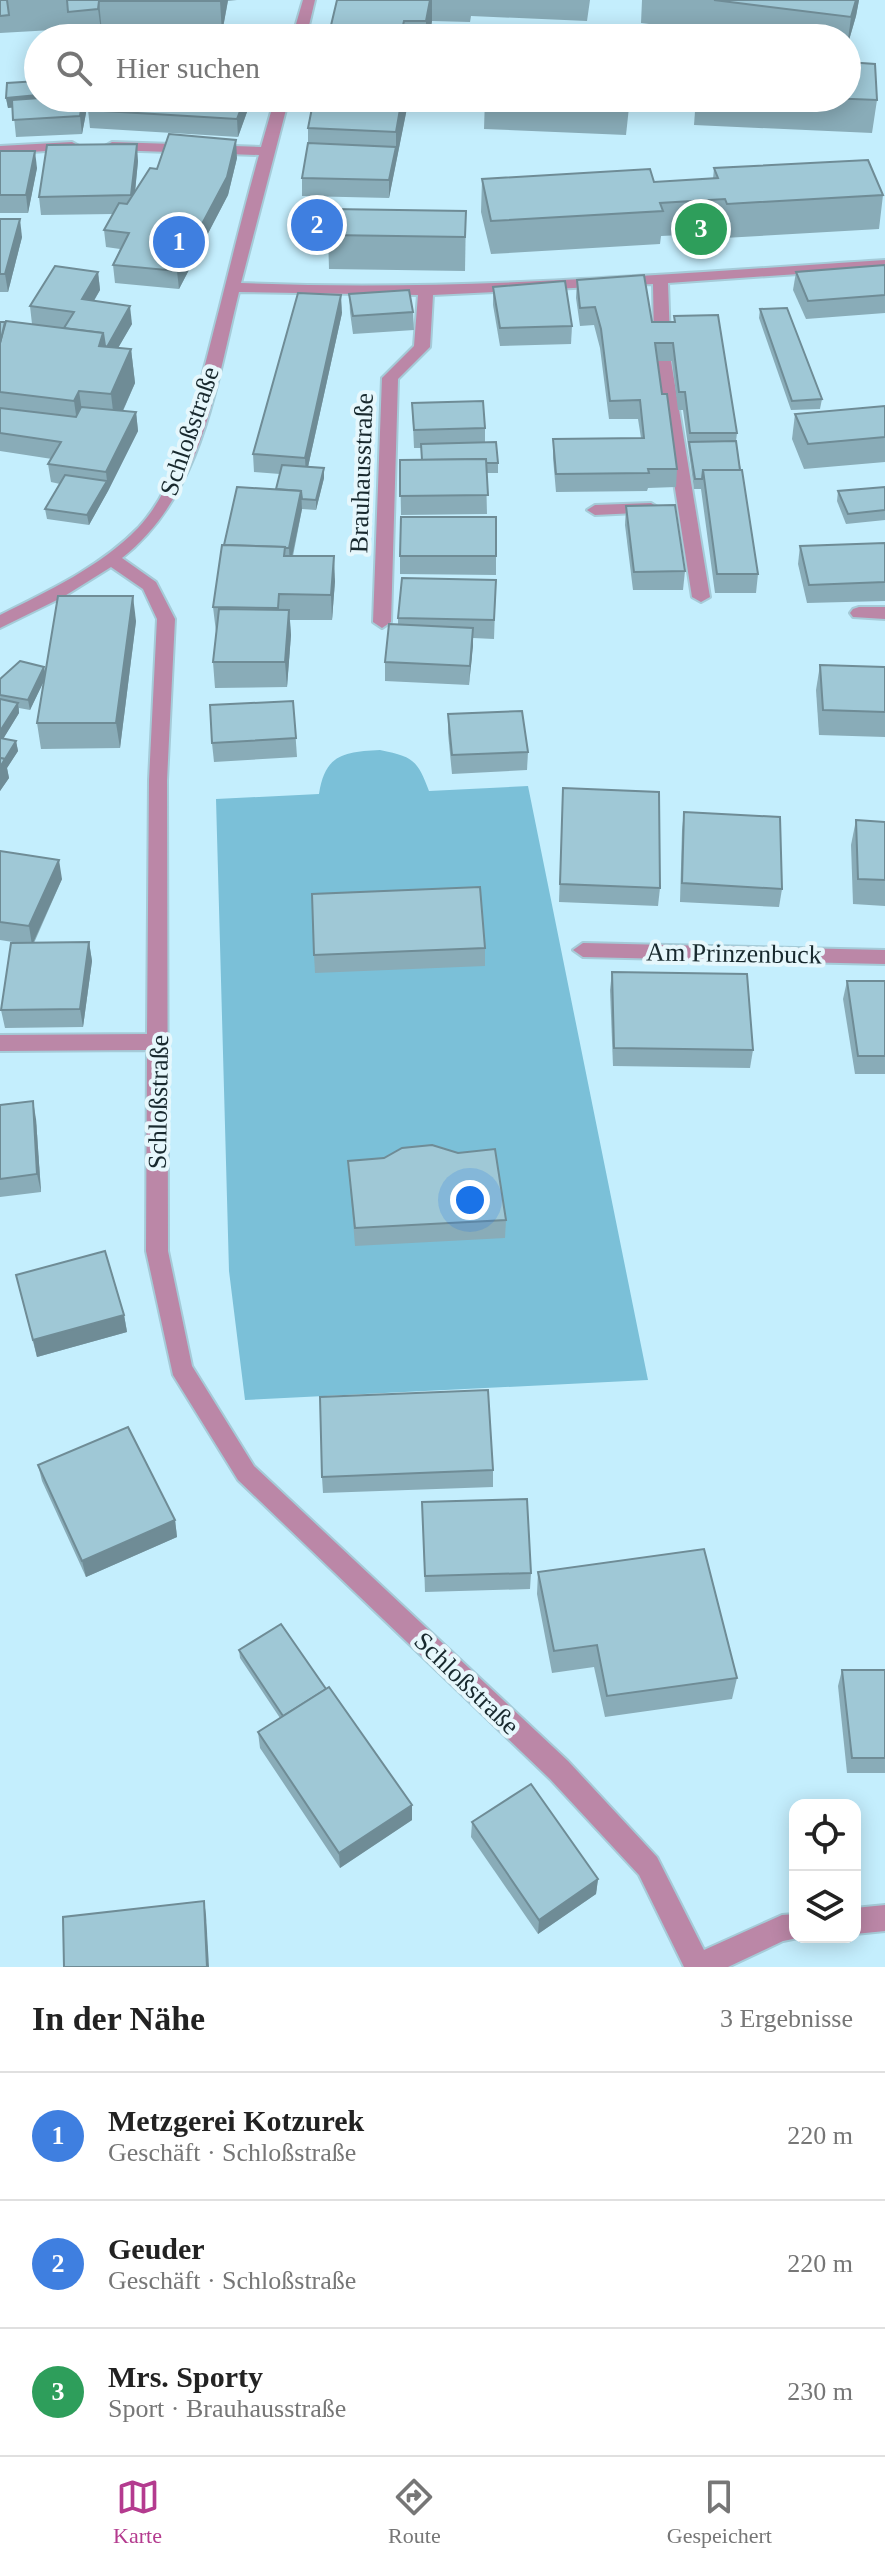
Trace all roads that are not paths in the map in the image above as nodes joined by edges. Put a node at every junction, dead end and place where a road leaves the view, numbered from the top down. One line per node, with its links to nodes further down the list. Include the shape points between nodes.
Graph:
1 (309, 0): 2 (street)
2 (303, 24)
3 (278, 112): 5 (street, Schloßstraße)
4 (0, 150): 5 (street, via 90,146)
5 (266, 151): 8 (street, Schloßstraße)
6 (885, 264): 7 (street)
7 (660, 277): 9 (street); 10 (street)
8 (233, 287): 9 (street, via 326,293); 14 (street, Schloßstraße, via 198,419 167,501)
9 (426, 291): 19 (street, Brauhausstraße, via 422,347 390,378)
10 (662, 340)
11 (663, 361): 12 (street)
12 (685, 507): 13 (street); 15 (street)
13 (595, 510)
14 (112, 559): 18 (street); 22 (street, Schloßstraße, via 150,586 166,619 158,780)
15 (701, 597)
16 (859, 613): 17 (street)
17 (885, 613)
18 (0, 622)
19 (382, 622)
20 (583, 950): 21 (street, Am Prinzenbuck)
21 (885, 957)
22 (159, 1042): 23 (street); 27 (street, Schloßstraße, via 157,1251 181,1368 246,1473 559,1770 648,1866)
23 (0, 1043)
24 (885, 1918): 25 (street)
25 (861, 1920)
26 (789, 1927): 27 (street)
27 (698, 1967)

